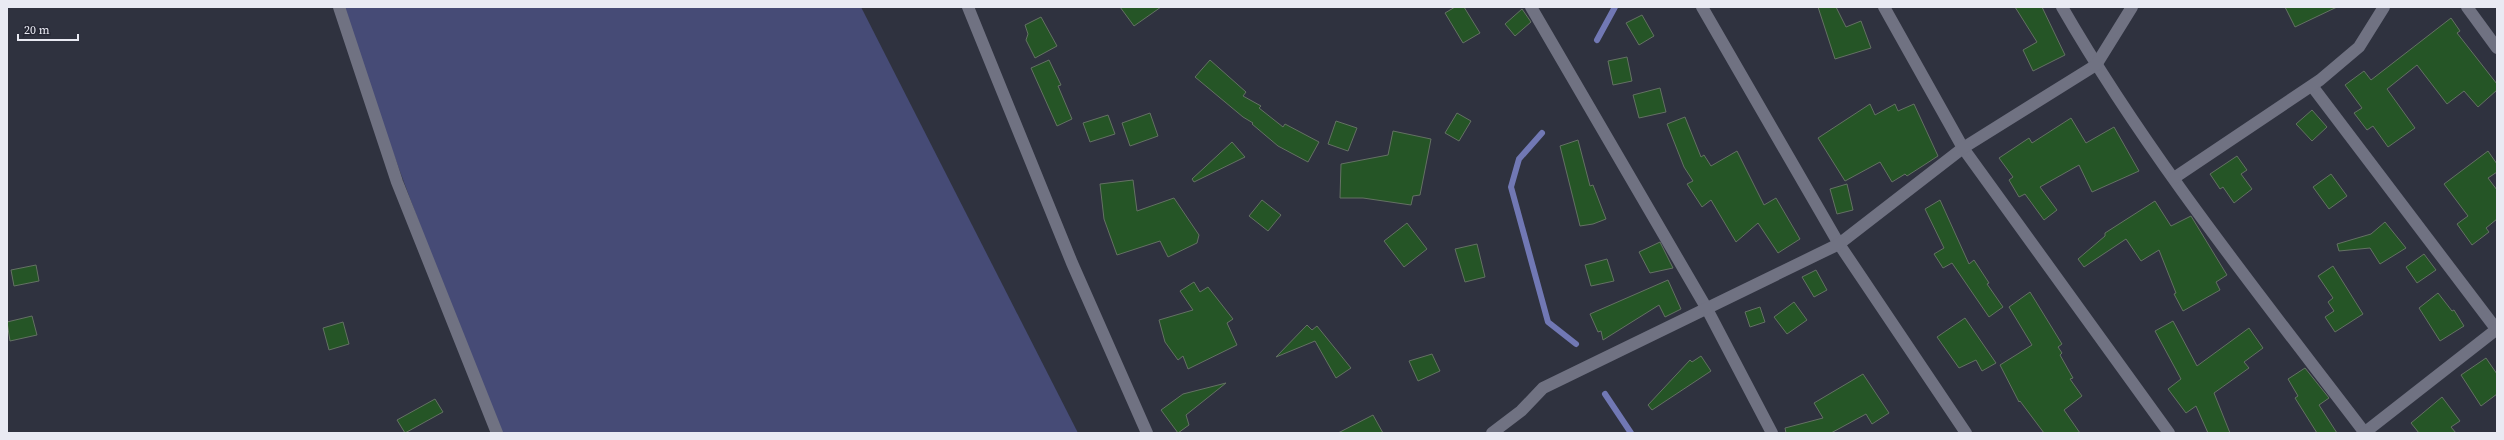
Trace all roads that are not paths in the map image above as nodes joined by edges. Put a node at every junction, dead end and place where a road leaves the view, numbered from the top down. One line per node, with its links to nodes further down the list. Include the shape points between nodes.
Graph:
1 (339, 7): 18 (street, via 397,182)
2 (968, 7): 19 (street, via 1072,263)
3 (1531, 7): 16 (street)
4 (1702, 7): 15 (street)
5 (1884, 7): 13 (street)
6 (2062, 7): 11 (street)
7 (2132, 7): 11 (street)
8 (2384, 7): 12 (street, via 2359,47)
9 (2467, 7): 10 (street)
10 (2497, 48)
11 (2096, 66): 13 (street); 14 (street)
12 (2312, 86): 14 (street); 17 (street)
13 (1963, 148): 15 (street); 23 (street)
14 (2174, 178): 24 (street)
15 (1839, 244): 16 (street); 22 (street)
16 (1707, 309): 20 (street, via 1543,388 1521,411); 21 (street)
17 (2497, 329): 24 (street)
18 (497, 433)
19 (1147, 433)
20 (1492, 433)
21 (1772, 433)
22 (1966, 433)
23 (2168, 433)
24 (2365, 433)

